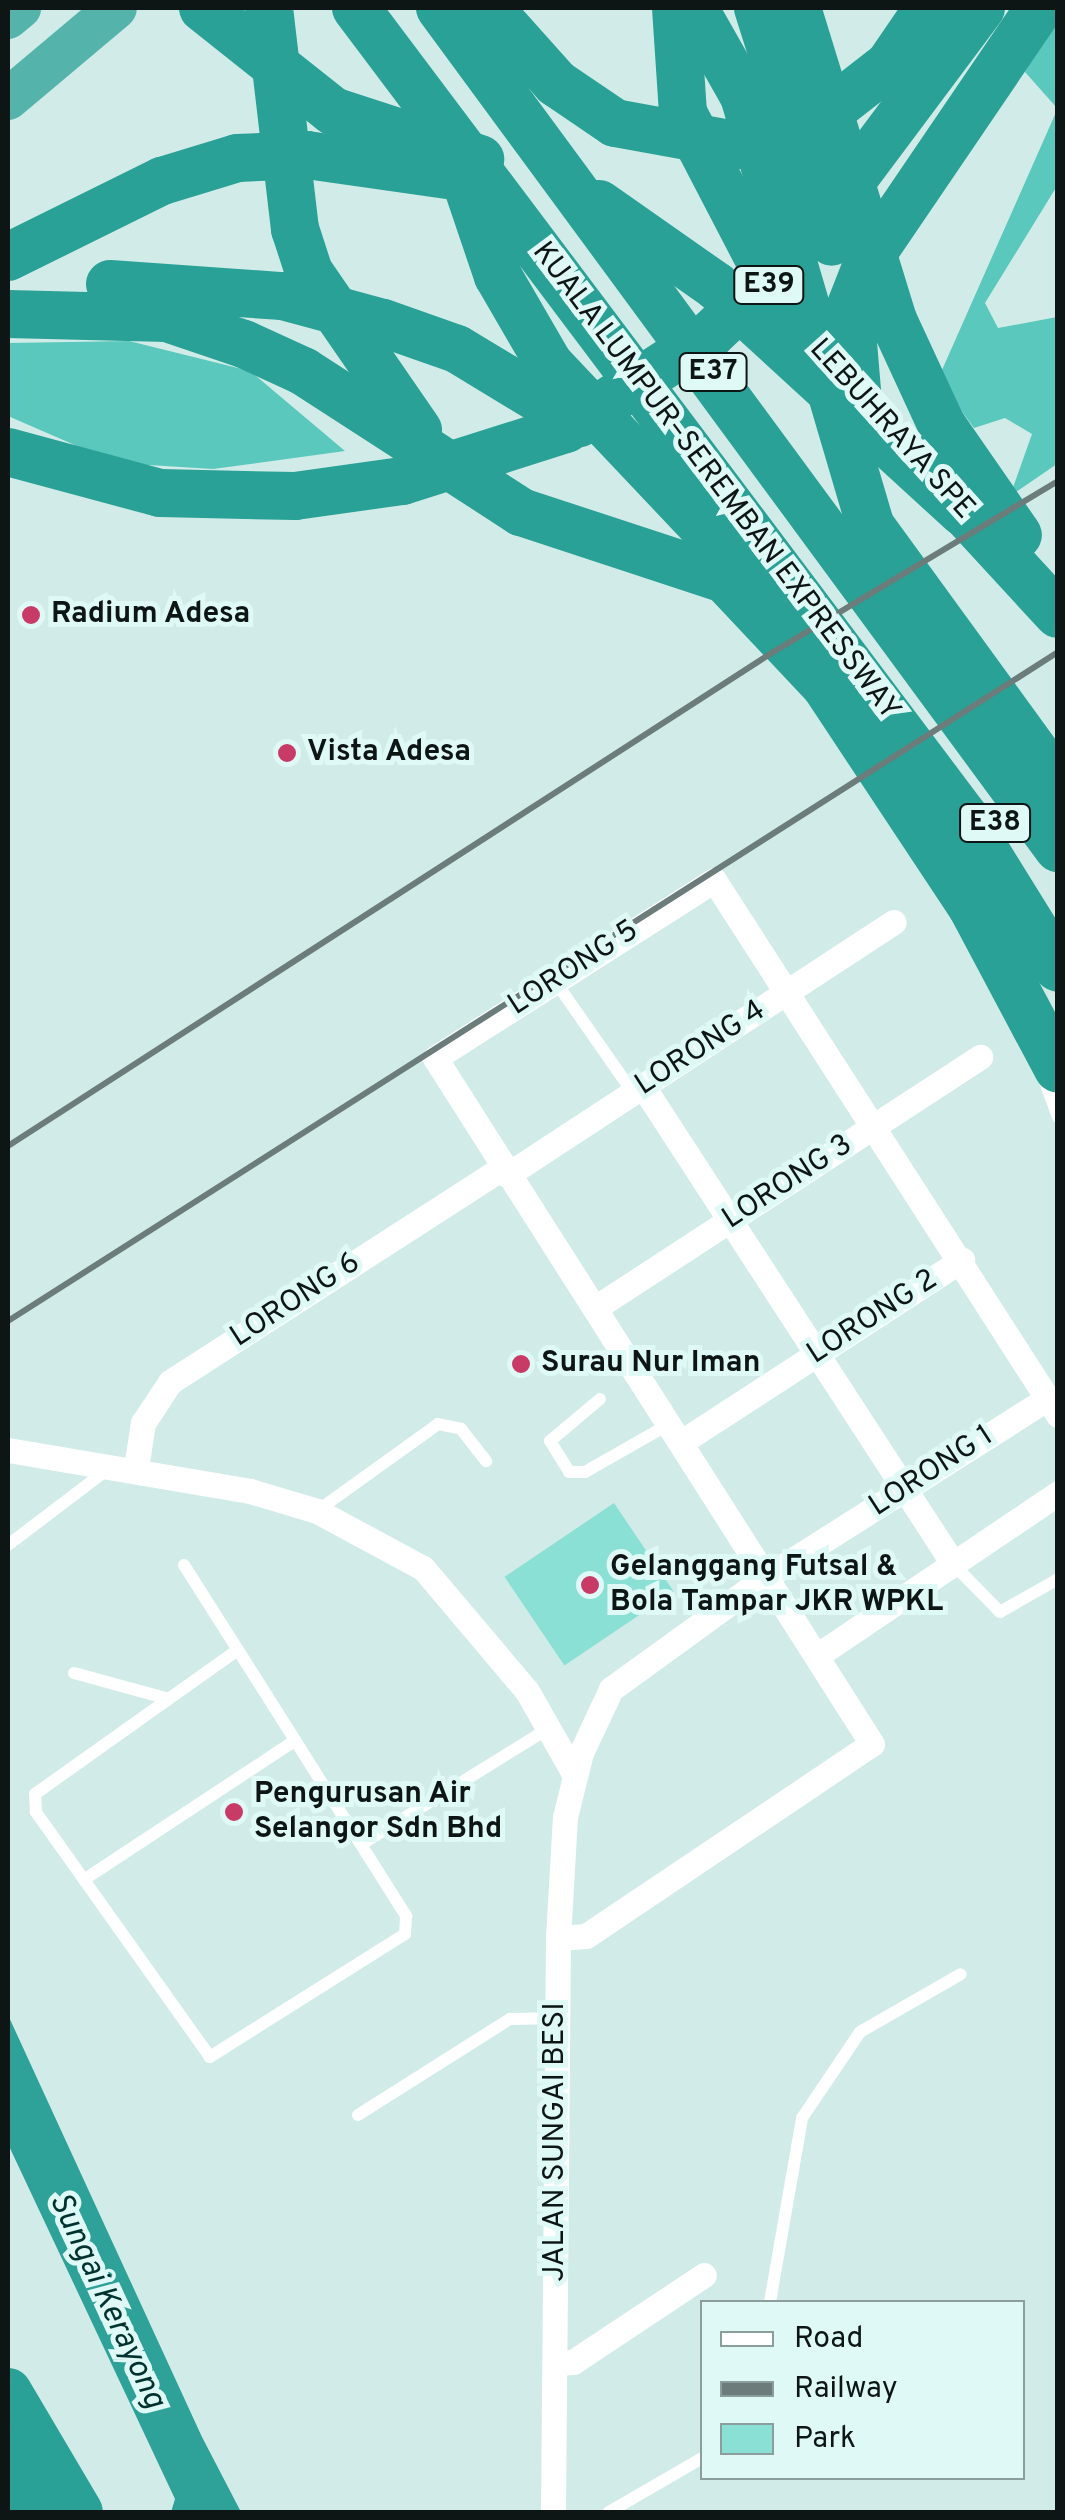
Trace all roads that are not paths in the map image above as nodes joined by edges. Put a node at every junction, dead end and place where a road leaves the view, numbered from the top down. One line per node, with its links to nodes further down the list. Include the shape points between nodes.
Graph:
1 (20, 8): 17 (highway)
2 (116, 8): 19 (highway)
3 (203, 8): 21 (highway, via 333,111)
4 (269, 8): 29 (highway, via 295,229 309,272)
5 (356, 8): 20 (highway, KUALA LUMPUR–SEREMBAN EXPRESSWAY / E37)
6 (440, 8): 18 (highway, KUALA LUMPUR–SEREMBAN EXPRESSWAY / E37)
7 (465, 8): 18 (highway)
8 (489, 8): 13 (highway, via 556,82 614,124 736,145 801,125 889,65)
9 (676, 8): 30 (highway, LEBUHRAYA SPE / E39, via 684,113 759,272)
10 (694, 8): 26 (highway, via 744,96)
11 (758, 8): 25 (highway, via 823,224 866,319)
12 (797, 8): 25 (highway, LEBUHRAYA SPE, via 894,320)
13 (928, 8)
14 (981, 8): 27 (highway, via 818,226 756,292 710,336 566,429 402,481 296,496 160,493)
15 (1010, 8): 26 (highway, via 843,270 830,333)
16 (1039, 8): 33 (highway, via 870,257 850,308 864,461 883,508)
17 (8, 18)
18 (492, 68): 37 (highway, KUALA LUMPUR–SEREMBAN EXPRESSWAY / E37)
19 (8, 99)
20 (442, 115): 28 (highway, via 516,316); 34 (highway, KUALA LUMPUR–SEREMBAN EXPRESSWAY / E37)
21 (612, 210): 22 (highway, via 362,161 237,158 162,181); 30 (highway, via 716,286)
22 (20, 250)
23 (8, 293): 28 (highway, via 84,284 283,296 457,349)
24 (8, 314): 29 (highway, via 167,318 244,344 318,380)
25 (941, 424): 31 (highway, LEBUHRAYA SPE)
26 (838, 438): 35 (highway, via 870,526)
27 (8, 452)
28 (627, 456): 36 (highway, via 752,579 922,792)
29 (448, 468): 40 (highway, via 521,512 700,566 745,594 825,684)
30 (963, 512): 32 (highway, LEBUHRAYA SPE / E39)
31 (1058, 585)
32 (1058, 614)
33 (1058, 746)
34 (914, 750): 36 (highway, KUALA LUMPUR–SEREMBAN EXPRESSWAY / E37); 38 (highway, E38, via 977,798)
35 (1058, 784)
36 (964, 818): 41 (highway, KUALA LUMPUR–SEREMBAN EXPRESSWAY / E37)
37 (1058, 848)
38 (1058, 914)
39 (894, 922): 43 (street, LORONG 4)
40 (990, 937): 45 (highway); 47 (lane)
41 (1058, 968)
42 (555, 981): 43 (street, LORONG 5, via 714,880); 46 (lane); 49 (street, LORONG 5, via 434,1058)
43 (784, 995): 46 (street, LORONG 4); 48 (street)
44 (980, 1056): 48 (street, LORONG 3)
45 (1058, 1069)
46 (638, 1090): 49 (street, LORONG 4); 50 (street)
47 (1058, 1117)
48 (873, 1128): 50 (street, LORONG 3); 51 (street)
49 (505, 1172): 52 (street); 59 (street, LORONG 6, via 170,1382 143,1423)
50 (732, 1219): 52 (street, LORONG 3); 53 (street)
51 (962, 1260): 53 (street, LORONG 2); 55 (street)
52 (595, 1308): 56 (street)
53 (818, 1354): 56 (street, LORONG 2); 61 (street)
54 (600, 1399): 56 (lane, via 550,1441 569,1472 585,1472)
55 (1052, 1407): 61 (street, LORONG 1)
56 (677, 1432): 67 (street)
57 (8, 1450): 60 (street)
58 (486, 1461): 63 (lane, via 461,1429 438,1424)
59 (136, 1468): 60 (street); 63 (street)
60 (108, 1469): 64 (lane)
61 (906, 1490): 66 (street); 67 (street, LORONG 1)
62 (1058, 1493): 66 (street)
63 (317, 1511): 73 (street, via 423,1568 527,1691)
64 (8, 1545)
65 (184, 1565): 69 (lane)
66 (954, 1565): 68 (lane, via 1000,1612); 70 (street)
67 (766, 1576): 70 (street); 75 (street, JALAN SUNGAI BESI, via 611,1690)
68 (1058, 1579)
69 (238, 1650): 72 (lane); 74 (lane)
70 (821, 1653): 78 (street, via 870,1732 864,1754 586,1936)
71 (74, 1672): 72 (lane)
72 (169, 1699): 77 (lane, via 35,1794 36,1812)
73 (546, 1730): 75 (street); 76 (lane)
74 (294, 1741): 76 (lane); 77 (lane)
75 (573, 1772): 78 (street, JALAN SUNGAI BESI)
76 (362, 1844): 77 (lane, via 406,1916 406,1934 210,2057)
77 (85, 1879)
78 (558, 1938): 80 (street, JALAN SUNGAI BESI)
79 (961, 1974): 83 (lane, via 860,2032 802,2118)
80 (556, 2018): 81 (lane, via 510,2019); 84 (street, JALAN SUNGAI BESI)
81 (358, 2116)
82 (704, 2275): 84 (street, via 573,2362)
83 (770, 2300)
84 (554, 2363): 90 (street, JALAN SUNGAI BESI)
85 (8, 2392): 89 (highway)
86 (8, 2454): 88 (highway)
87 (700, 2459): 91 (lane)
88 (37, 2512)
89 (79, 2512)
90 (553, 2512)
91 (609, 2512)

